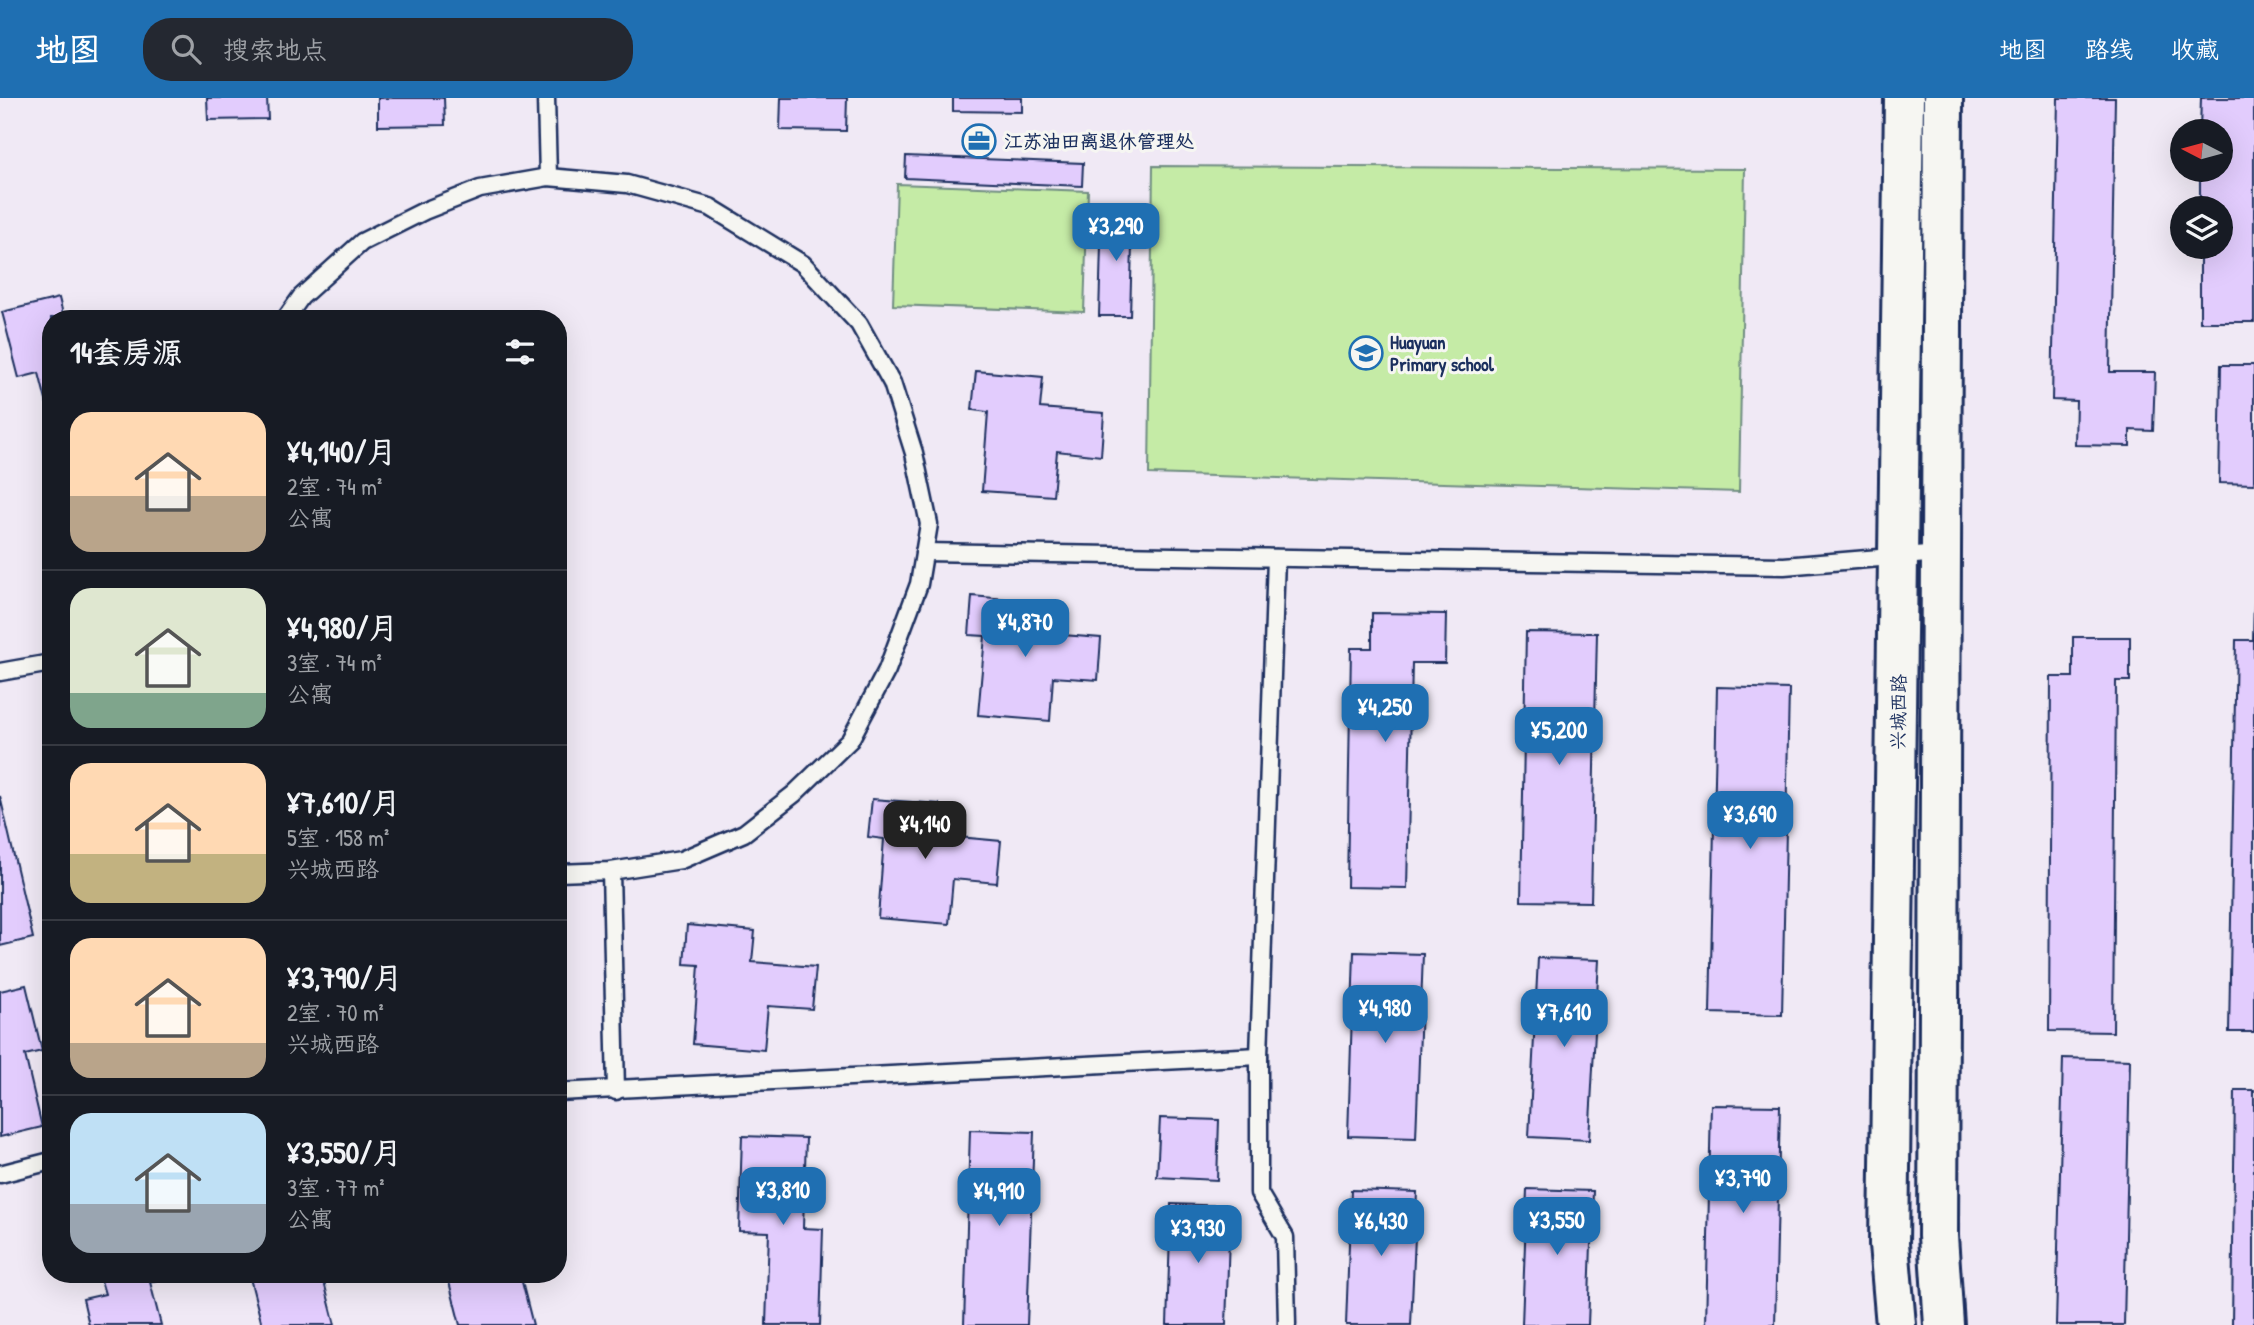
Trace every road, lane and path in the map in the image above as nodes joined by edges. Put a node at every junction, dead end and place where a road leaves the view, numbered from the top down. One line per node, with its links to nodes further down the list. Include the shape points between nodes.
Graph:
1 (546, 98): 4 (lane)
2 (1904, 98): 8 (street, 兴城西路)
3 (1943, 98): 7 (street)
4 (548, 177): 5 (lane, via 480,189 362,242); 6 (lane, via 627,184 710,207 803,264 859,324 892,383 914,453 929,524)
5 (292, 310)
6 (924, 552): 9 (lane); 12 (lane, via 919,584 887,670 850,740 794,794 744,833 681,860)
7 (1940, 553): 8 (lane); 21 (street, via 1938,1236)
8 (1900, 555): 9 (lane, via 1784,566); 20 (street, 兴城西路, via 1889,1244)
9 (1276, 558): 14 (lane)
10 (42, 665): 11 (lane)
11 (0, 672)
12 (611, 871): 13 (lane); 15 (lane)
13 (567, 873)
14 (1259, 1056): 15 (lane); 19 (lane, via 1259,1193 1285,1237)
15 (616, 1091): 16 (lane)
16 (567, 1092)
17 (42, 1163): 18 (lane)
18 (0, 1174)
19 (1287, 1325)
20 (1896, 1325)
21 (1944, 1325)

